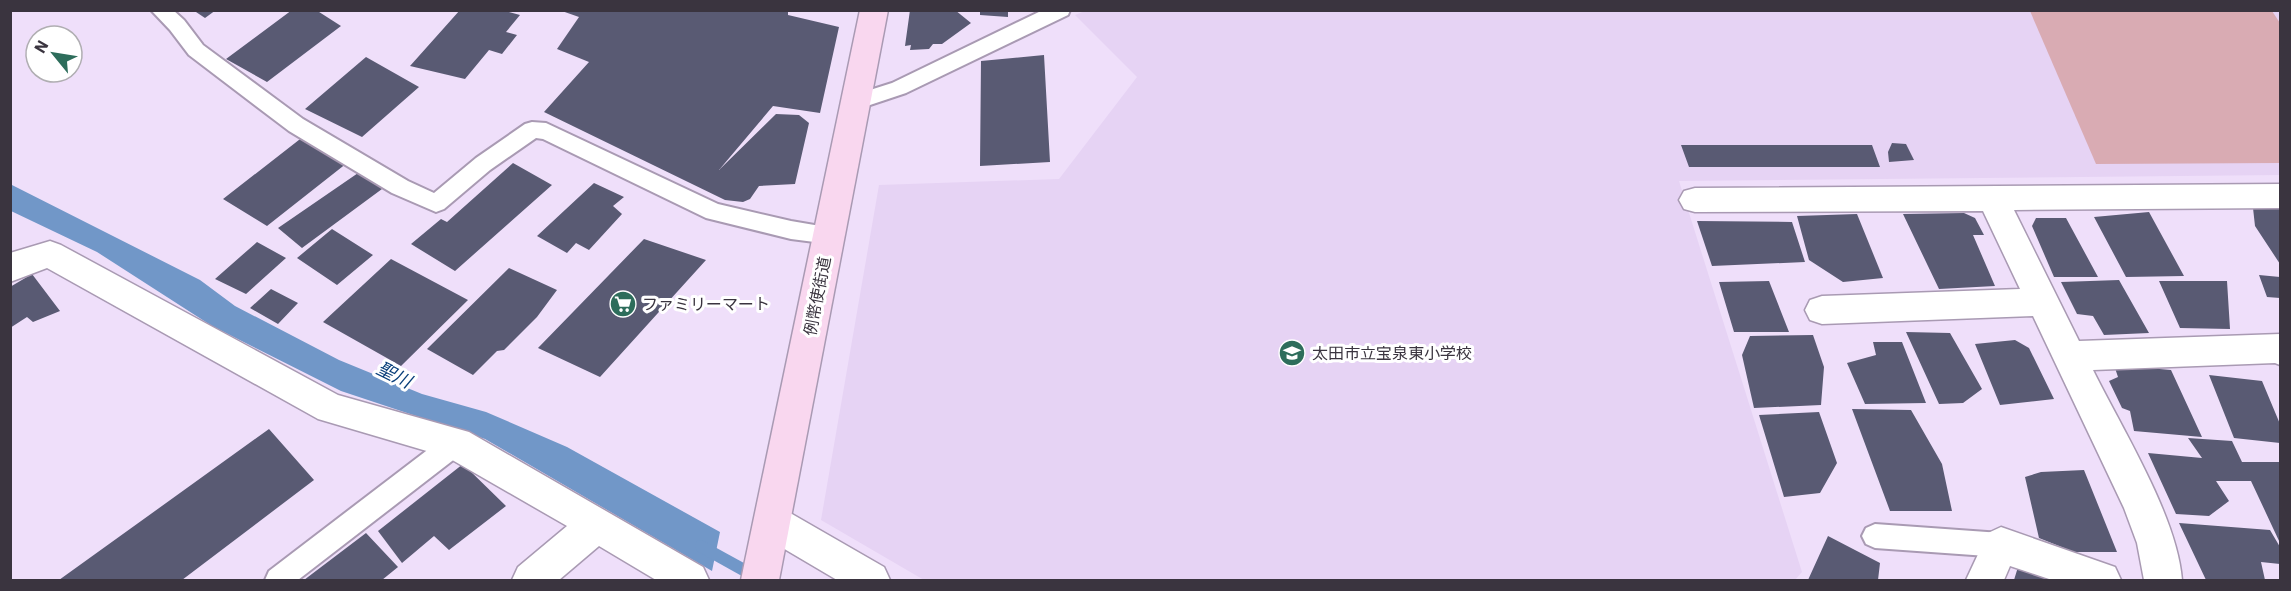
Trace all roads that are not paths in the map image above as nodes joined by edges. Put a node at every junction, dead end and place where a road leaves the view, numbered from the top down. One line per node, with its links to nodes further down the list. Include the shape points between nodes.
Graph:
1 (160, 10): 8 (lane, via 196,50 296,125 400,187 436,203 532,130 546,131 714,212)
2 (874, 10): 4 (main road, 例幣使街道)
3 (1061, 10): 4 (lane, via 899,88)
4 (855, 102): 8 (main road, 例幣使街道)
5 (2280, 196): 6 (street)
6 (1994, 199): 7 (street); 10 (street)
7 (1695, 200)
8 (830, 235): 16 (main road, 例幣使街道)
9 (10, 269): 14 (street, via 50,254 330,408)
10 (2043, 302): 11 (street); 13 (street)
11 (1822, 310)
12 (2280, 350): 13 (street)
13 (2069, 356): 26 (street, via 2153,535)
14 (456, 443): 15 (street); 19 (lane)
15 (597, 524): 20 (street); 21 (street)
16 (769, 533): 22 (main road, 例幣使街道); 23 (street)
17 (1875, 536): 18 (lane)
18 (2001, 545): 24 (street); 25 (street)
19 (279, 580)
20 (531, 580)
21 (690, 580)
22 (760, 580)
23 (871, 580)
24 (1985, 580)
25 (2102, 580)
26 (2163, 580)

